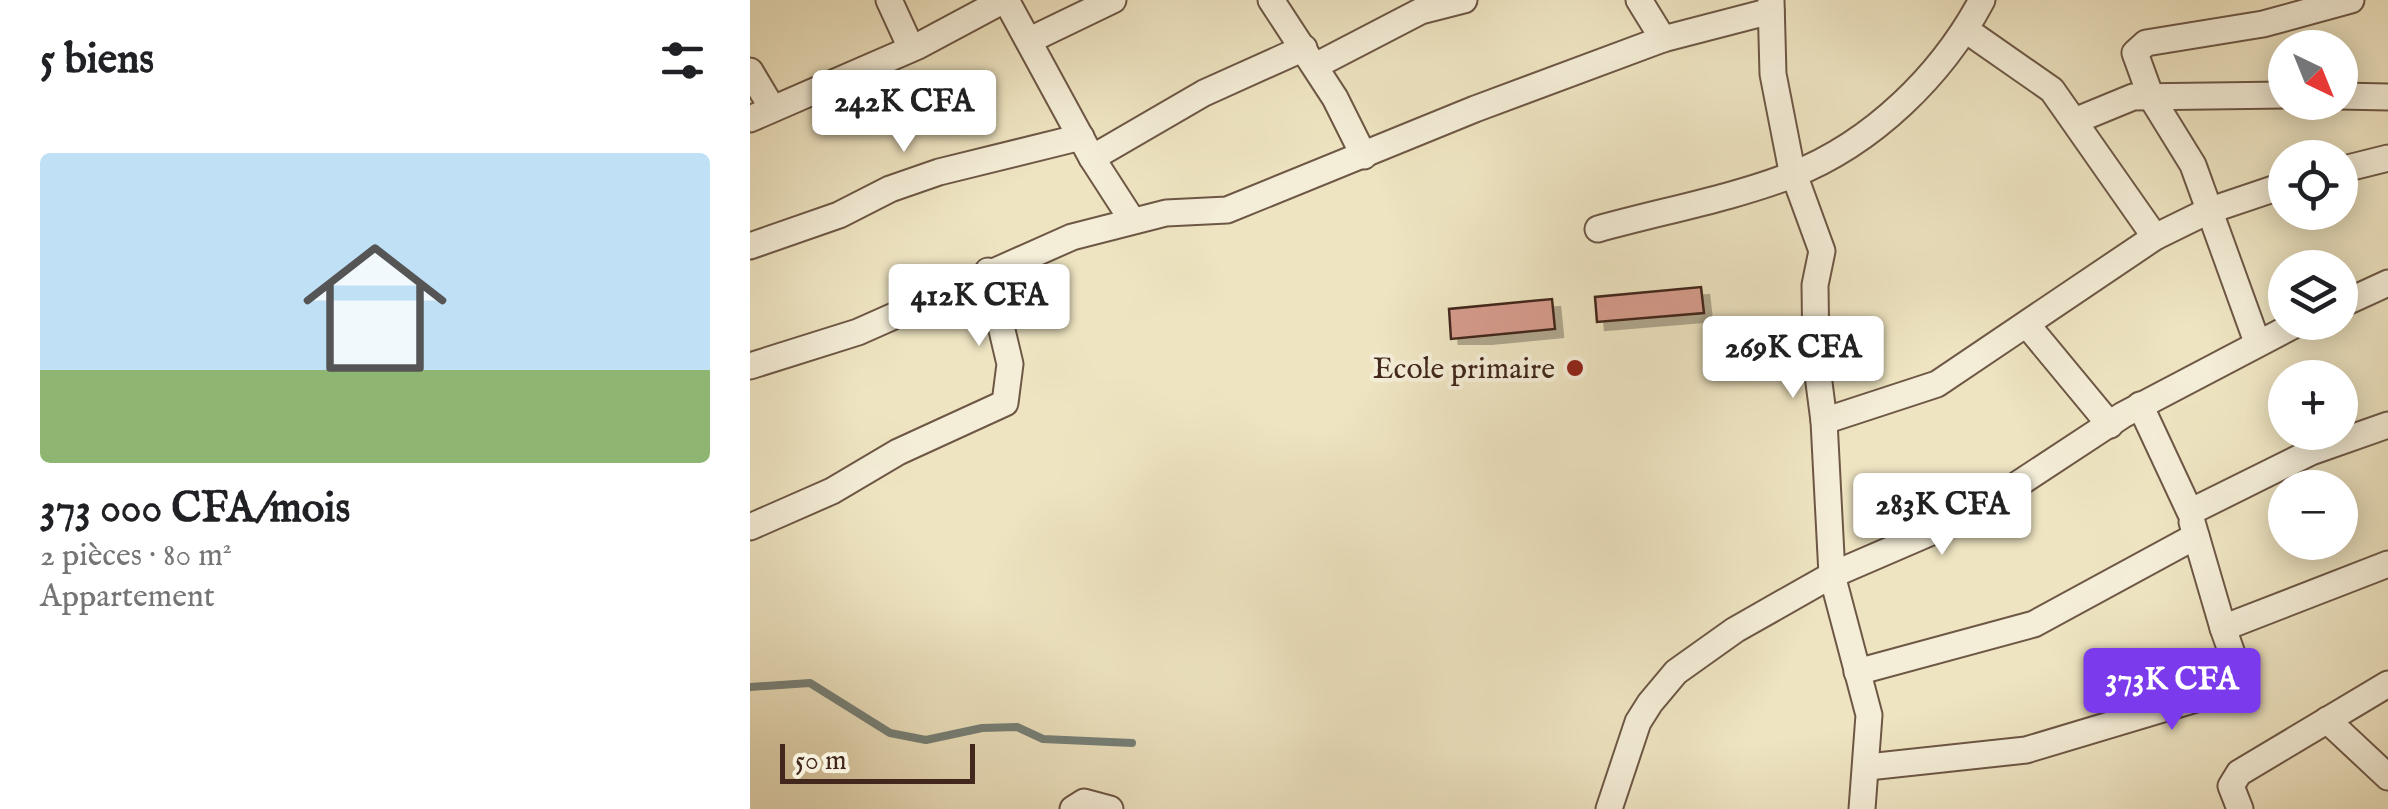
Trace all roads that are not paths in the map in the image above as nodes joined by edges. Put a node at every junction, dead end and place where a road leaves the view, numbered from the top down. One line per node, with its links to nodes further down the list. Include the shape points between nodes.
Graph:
1 (888, 0): 13 (street)
2 (1005, 0): 11 (street); 13 (street)
3 (1114, 0): 11 (street)
4 (1271, 0): 14 (street)
5 (1464, 0): 14 (street)
6 (1638, 0): 12 (street)
7 (1982, 0): 10 (street)
8 (2350, 0): 18 (street, via 2263,24 2146,43 2135,56)
9 (1771, 5): 12 (street); 26 (street, via 1773,74)
10 (1966, 30): 21 (street, via 2041,78); 26 (street, via 1936,72 1871,128)
11 (1030, 40): 22 (street)
12 (1663, 40): 23 (street)
13 (911, 48): 20 (street)
14 (1310, 57): 22 (street, via 1204,93); 23 (street)
15 (750, 71): 20 (street)
16 (2268, 95): 18 (street)
17 (2358, 96): 19 (street)
18 (2151, 97): 21 (street, via 2124,100); 28 (street, via 2193,165)
19 (2388, 97)
20 (761, 113)
21 (2077, 120): 31 (street)
22 (1087, 147): 29 (street); 32 (street, via 939,172)
23 (1364, 156): 29 (street, via 1227,210)
24 (2388, 158): 25 (street)
25 (2358, 166)
26 (1793, 174): 30 (street); 41 (street, via 1822,251 1816,360)
27 (2268, 192): 28 (street)
28 (2208, 211): 31 (street); 38 (street)
29 (1132, 220): 33 (street)
30 (1598, 229)
31 (2156, 237): 36 (street)
32 (750, 246)
33 (988, 270): 39 (street, via 858,332); 45 (street, via 1010,364 1005,402)
34 (2388, 283): 35 (street)
35 (2358, 297)
36 (2028, 326): 41 (street, via 1937,384); 43 (street)
37 (2268, 337): 38 (street)
38 (2257, 342): 40 (street)
39 (750, 366)
40 (2140, 406): 43 (street); 44 (street)
41 (1824, 421): 47 (street)
42 (2388, 424): 44 (street, via 2311,452)
43 (2110, 425): 47 (street, via 1972,515)
44 (2193, 524): 48 (street); 49 (street, via 2034,624)
45 (750, 526)
46 (2388, 564): 48 (street)
47 (1832, 576): 49 (street); 56 (street, via 1676,672 1638,722)
48 (2223, 628): 52 (street, via 2241,679 2236,687 2026,750)
49 (1857, 672): 52 (street, via 1868,715)
50 (2388, 684): 51 (street)
51 (2328, 720): 53 (street); 58 (street, via 2240,773 2231,786)
52 (1868, 767): 57 (street)
53 (2388, 777)
54 (1072, 809): 55 (street, via 1089,802)
55 (1110, 809)
56 (1609, 809)
57 (1862, 809)
58 (2240, 809)

